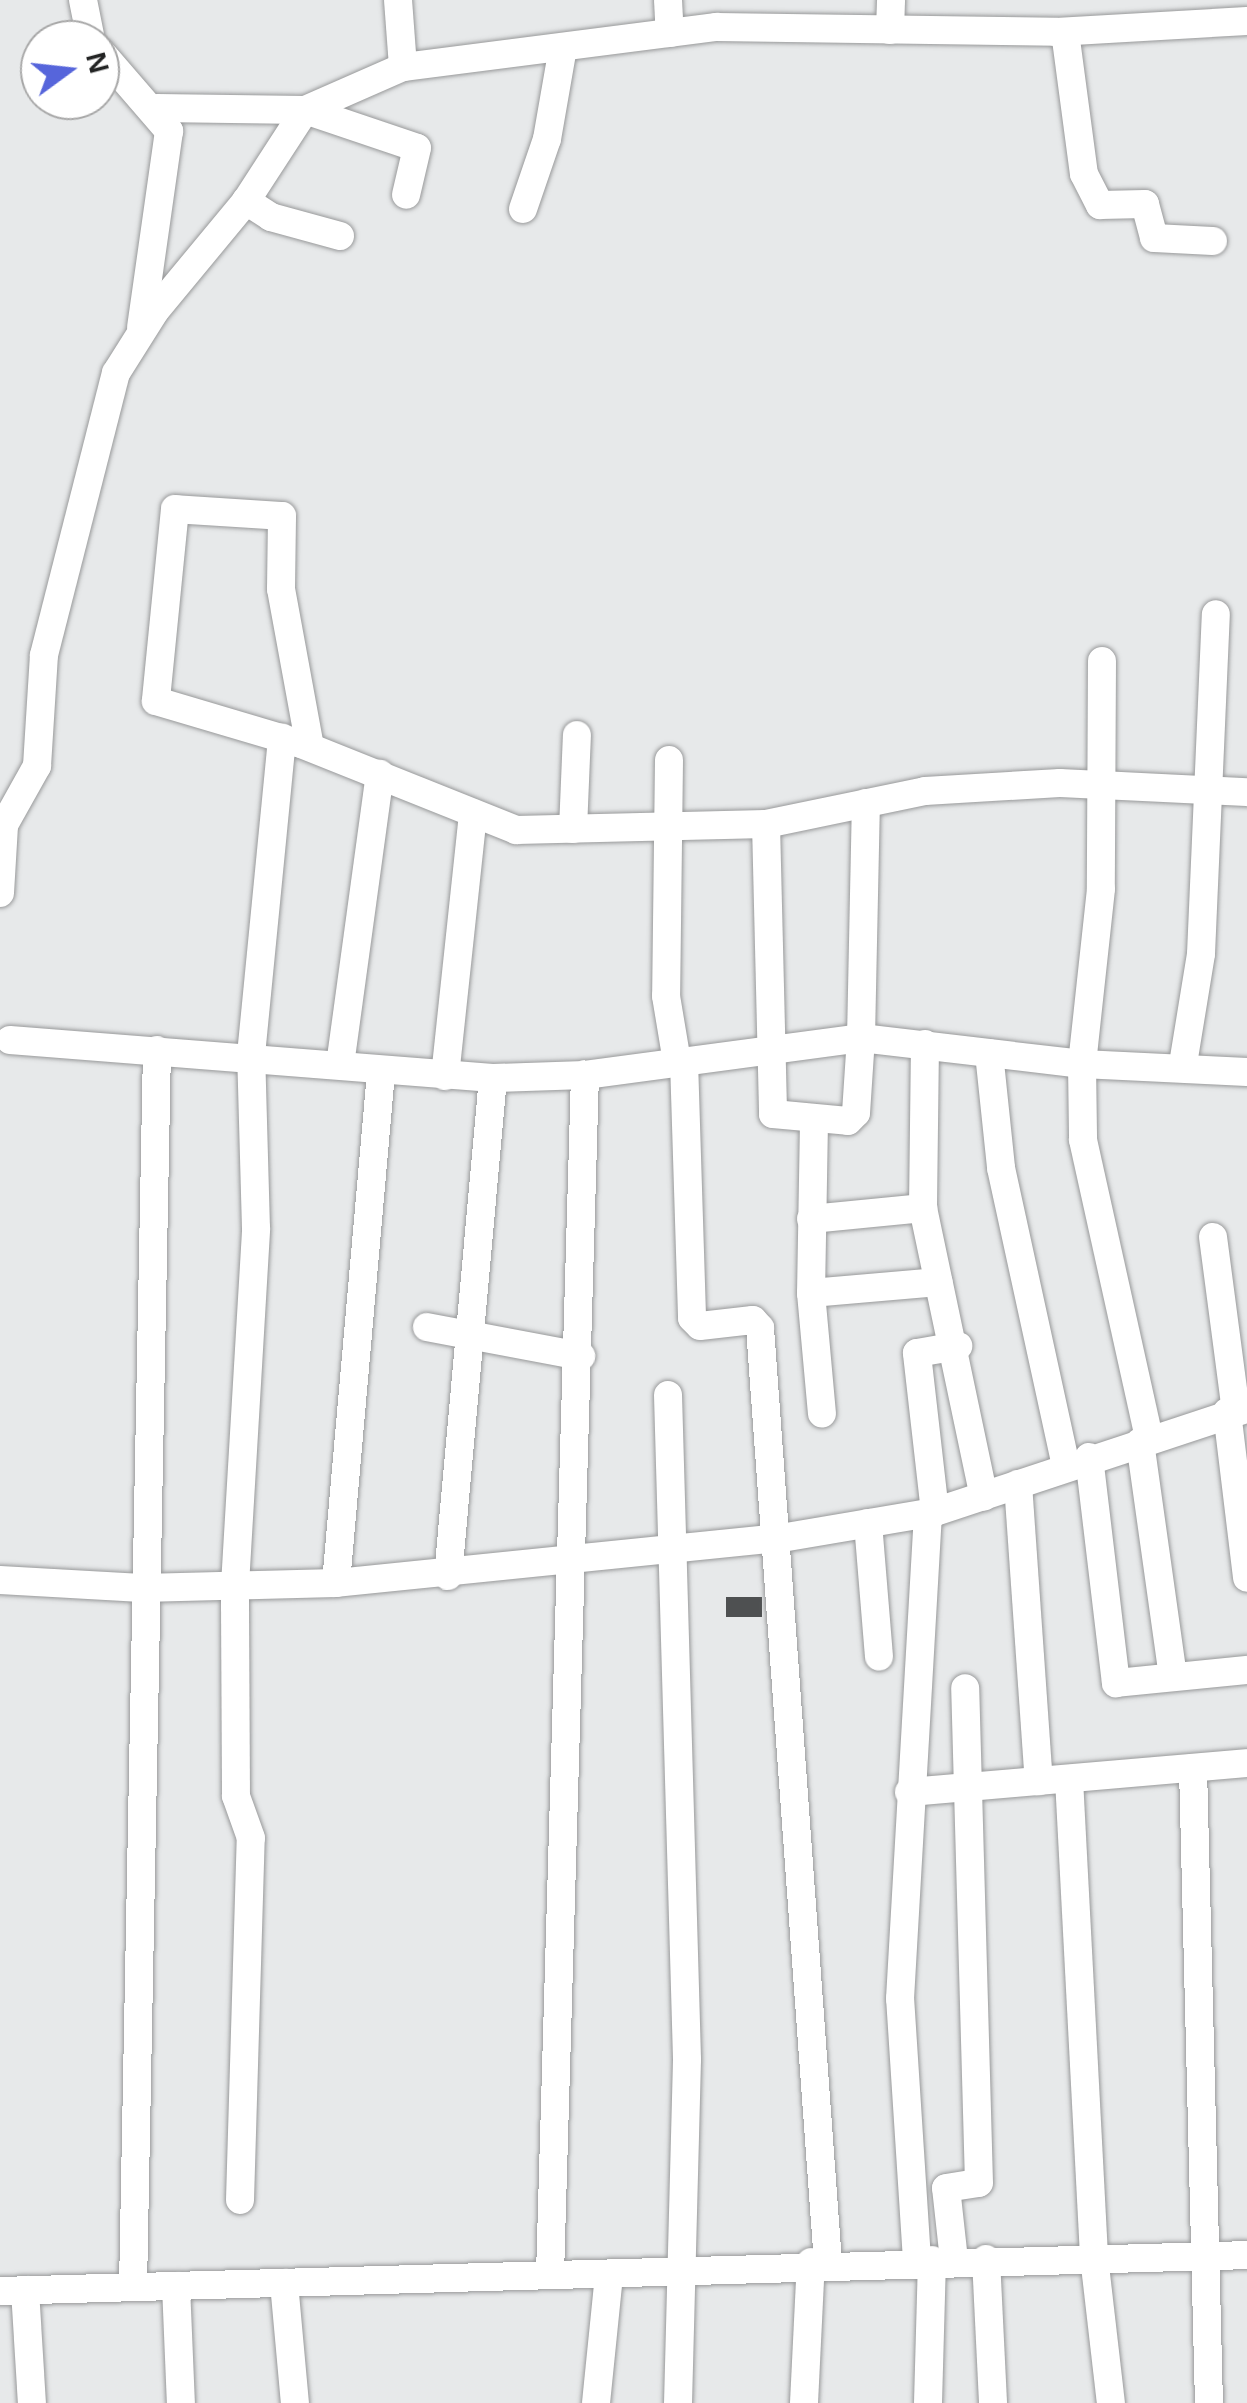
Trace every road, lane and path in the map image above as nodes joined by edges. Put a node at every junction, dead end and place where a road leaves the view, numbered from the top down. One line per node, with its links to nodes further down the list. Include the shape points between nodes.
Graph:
1 (398, 0): 9 (street)
2 (668, 0): 7 (street)
3 (891, 0): 5 (street)
4 (1247, 21): 6 (street)
5 (890, 30): 6 (street); 7 (street)
6 (1065, 32): 17 (street, via 1084,174 1100,205 1145,204 1154,238)
7 (670, 33): 8 (street)
8 (562, 47): 9 (street); 15 (street, via 548,139)
9 (403, 67): 12 (street)
10 (120, 71): 11 (street)
11 (156, 108): 12 (street); 18 (street, via 169,131)
12 (304, 110): 13 (street, via 417,148); 14 (street)
13 (406, 195)
14 (246, 201): 16 (street, via 271,217); 18 (street)
15 (524, 209)
16 (340, 236)
17 (1213, 240)
18 (141, 334): 34 (street, via 116,373 80,502 44,655 36,766 4,825)
19 (1216, 614): 27 (street)
20 (1102, 661): 26 (street)
21 (577, 735): 33 (street)
22 (282, 738): 23 (street); 23 (street, via 156,700 176,509 282,516 281,589); 41 (street)
23 (310, 747): 25 (street)
24 (669, 760): 32 (street)
25 (380, 774): 30 (street); 45 (street)
26 (1098, 785): 27 (street); 29 (street, via 926,791); 43 (street, via 1102,890)
27 (1208, 790): 28 (street); 44 (street, via 1201,954)
28 (1247, 792)
29 (866, 803): 31 (street); 35 (street)
30 (474, 812): 33 (street, via 516,830); 49 (street)
31 (766, 824): 32 (street); 38 (street)
32 (663, 827): 33 (street); 42 (street, via 666,996)
33 (573, 829)
34 (0, 893)
35 (860, 1038): 37 (street); 38 (street); 51 (street, via 854,1118)
36 (10, 1040): 39 (street)
37 (924, 1044): 40 (street); 52 (street)
38 (776, 1047): 42 (street); 51 (street, via 774,1118)
39 (156, 1050): 41 (street); 78 (street)
40 (989, 1052): 43 (street); 65 (street, via 1001,1168)
41 (250, 1055): 45 (street); 76 (street, via 256,1229)
42 (680, 1062): 48 (street); 70 (street, via 692,1318 700,1326 754,1320 760,1328)
43 (1082, 1064): 44 (street); 64 (street, via 1083,1140)
44 (1183, 1064): 46 (street)
45 (340, 1065): 47 (street)
46 (1247, 1072)
47 (381, 1073): 49 (street); 77 (street)
48 (585, 1075): 50 (street); 60 (street)
49 (445, 1076): 50 (street)
50 (493, 1078): 58 (street)
51 (814, 1122): 53 (street)
52 (924, 1208): 53 (street); 55 (street)
53 (811, 1219): 56 (street)
54 (1213, 1237): 62 (street)
55 (939, 1282): 56 (street); 59 (street)
56 (811, 1293): 63 (street)
57 (427, 1327): 58 (street)
58 (466, 1331): 60 (street); 73 (street)
59 (958, 1346): 67 (street); 68 (street, via 917,1352)
60 (580, 1356): 72 (street)
61 (668, 1395): 71 (street)
62 (1237, 1411): 64 (street); 74 (street)
63 (822, 1414)
64 (1144, 1439): 65 (street); 83 (street)
65 (1078, 1462): 66 (street); 83 (street, via 1116,1683)
66 (1018, 1484): 67 (street); 88 (street)
67 (984, 1497): 68 (street)
68 (932, 1512): 69 (street); 79 (street)
69 (868, 1522): 70 (street); 80 (street)
70 (781, 1538): 71 (street); 97 (street)
71 (675, 1547): 72 (street); 98 (street)
72 (566, 1561): 73 (street); 99 (street)
73 (448, 1576): 77 (street)
74 (1247, 1578)
75 (0, 1580): 78 (street)
76 (236, 1584): 77 (street); 78 (street); 91 (street, via 236,1796 251,1838)
77 (336, 1584)
78 (142, 1588): 103 (street)
79 (922, 1592): 80 (street); 90 (street)
80 (876, 1603): 81 (street)
81 (879, 1657)
82 (1247, 1670): 83 (street)
83 (1173, 1676)
84 (965, 1688): 89 (street)
85 (1247, 1763): 86 (street)
86 (1193, 1768): 87 (street); 92 (street)
87 (1068, 1778): 88 (street); 94 (street)
88 (1038, 1781): 89 (street)
89 (970, 1787): 90 (street); 96 (street, via 979,2183 946,2188)
90 (910, 1792): 96 (street, via 900,1999)
91 (240, 2200)
92 (1205, 2255): 93 (street); 94 (street); 114 (street)
93 (1247, 2255)
94 (1094, 2257): 95 (street); 113 (street)
95 (986, 2259): 96 (street); 112 (street)
96 (934, 2260): 97 (street); 111 (street)
97 (820, 2262): 98 (street); 110 (street)
98 (687, 2272): 100 (street); 109 (street)
99 (550, 2275): 100 (street); 101 (street)
100 (609, 2276): 108 (street)
101 (284, 2284): 102 (street); 107 (street)
102 (176, 2286): 103 (street); 106 (street)
103 (133, 2287): 104 (street)
104 (13, 2290): 105 (street)
105 (32, 2403)
106 (181, 2403)
107 (294, 2403)
108 (596, 2403)
109 (678, 2403)
110 (804, 2403)
111 (928, 2403)
112 (993, 2403)
113 (1110, 2403)
114 (1209, 2403)

